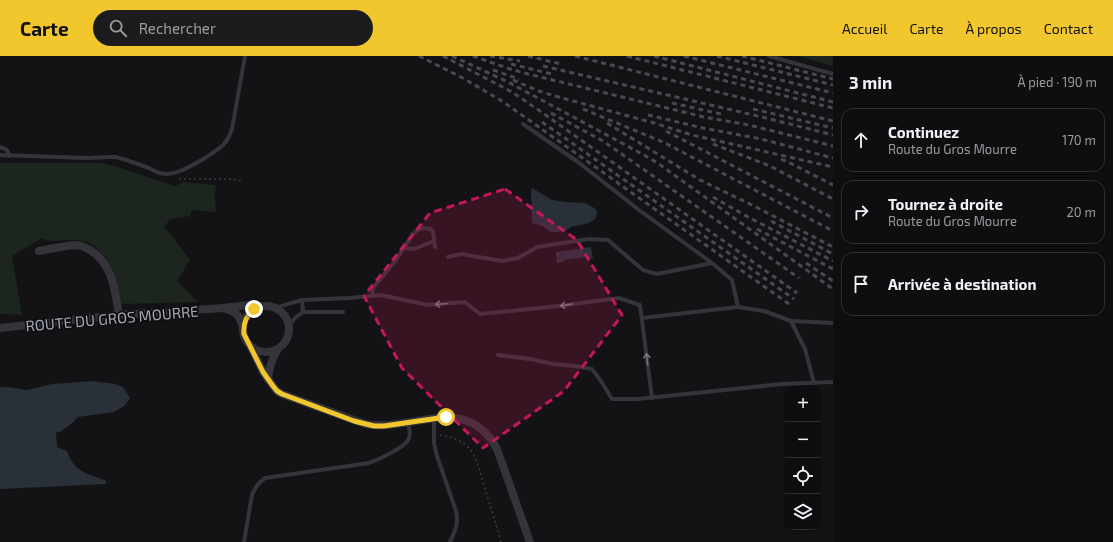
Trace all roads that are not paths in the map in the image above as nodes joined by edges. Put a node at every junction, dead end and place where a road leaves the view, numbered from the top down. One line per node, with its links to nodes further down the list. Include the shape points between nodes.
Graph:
1 (245, 56): 7 (lane, via 230,136 213,154 180,171 166,174 110,156)
2 (769, 56): 3 (lane)
3 (833, 74)
4 (523, 124): 13 (lane)
5 (0, 147): 7 (lane, via 8,151)
6 (0, 155): 7 (lane)
7 (8, 156)
8 (434, 241): 9 (lane); 10 (lane, via 414,250); 10 (lane, via 433,232 423,228 412,235)
9 (435, 247)
10 (404, 248): 14 (lane, via 373,288)
11 (38, 251): 22 (street, via 75,246 86,247 94,252 103,260 110,272)
12 (448, 257): 13 (lane, via 461,254 502,261 518,258 537,247 589,239 608,240 643,270 657,274)
13 (712, 263): 17 (lane, via 732,280)
14 (372, 296): 15 (lane); 23 (lane, one-way to 14, via 640,305 619,298 480,314 465,302 428,305 381,294)
15 (302, 300): 19 (lane); 20 (lane)
16 (261, 306): 18 (street, ROUTE DU GROS MOURRE); 19 (street, ROUTE DU GROS MOURRE); 27 (street, via 249,314)
17 (738, 307): 23 (lane); 24 (lane, via 764,311)
18 (223, 308): 22 (street, ROUTE DU GROS MOURRE); 27 (street, via 236,312)
19 (276, 308): 26 (street, via 282,312)
20 (303, 312): 21 (lane); 26 (lane)
21 (343, 312)
22 (119, 315): 28 (street, ROUTE DU GROS MOURRE)
23 (642, 318): 35 (lane, one-way to 23)
24 (790, 321): 25 (lane); 34 (lane, via 805,349)
25 (833, 323)
26 (289, 325): 30 (street, via 287,339)
27 (243, 327): 29 (street, via 246,341)
28 (0, 328)
29 (250, 346): 30 (street, via 263,352); 32 (street)
30 (277, 350): 32 (street, via 271,362)
31 (498, 356): 35 (lane, via 592,369 612,398)
32 (268, 379): 37 (street, via 282,394 354,421 374,426)
33 (833, 382): 34 (lane)
34 (814, 383): 35 (lane)
35 (652, 398)
36 (434, 418): 37 (street); 39 (lane, via 437,456 458,518); 40 (street, via 454,417 471,422 493,442)
37 (408, 422): 38 (lane, via 408,442 369,463 265,478 259,482 252,495)
38 (244, 542)
39 (450, 542)
40 (530, 542)

